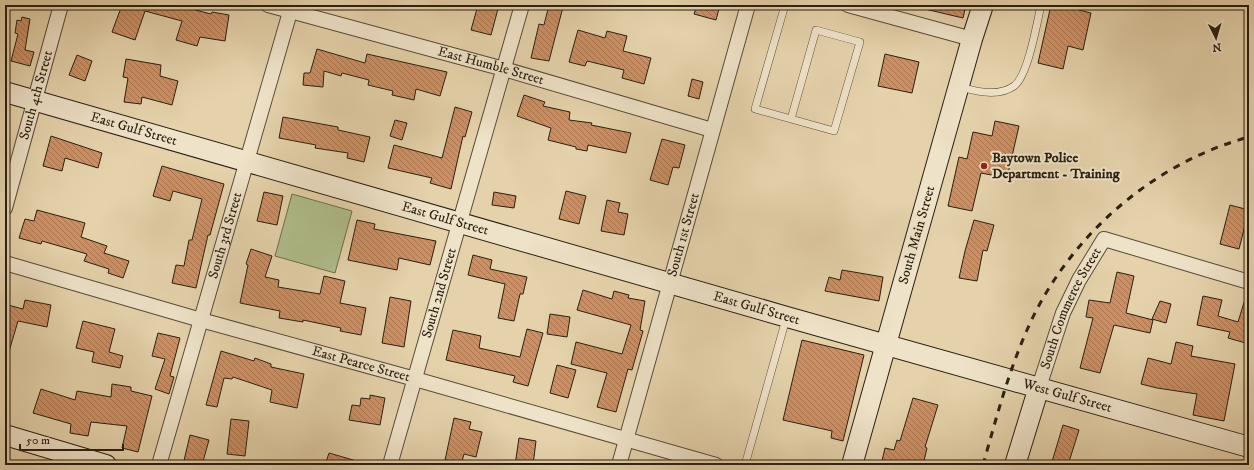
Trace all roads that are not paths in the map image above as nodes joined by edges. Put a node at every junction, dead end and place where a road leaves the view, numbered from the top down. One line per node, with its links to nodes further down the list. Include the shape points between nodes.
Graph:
1 (61, 5): 14 (street, South 4th Street)
2 (268, 5): 9 (street, East Humble Street)
3 (522, 5): 11 (street, South 2nd Street)
4 (748, 5): 16 (street, South 1st Street)
5 (785, 5): 15 (lane, via 755,109)
6 (848, 5): 10 (street)
7 (983, 5): 10 (street, South Main Street)
8 (1042, 5): 12 (lane, via 1024,71 1014,86 1000,92 980,93)
9 (291, 8): 11 (street, East Humble Street); 17 (street, South 3rd Street)
10 (972, 39): 12 (street, South Main Street)
11 (504, 69): 16 (street, East Humble Street); 19 (street, South 2nd Street)
12 (958, 87): 25 (street, South Main Street)
13 (5, 92): 14 (street, East Gulf Street)
14 (34, 101): 17 (street, East Gulf Street); 18 (street, South 4th Street)
15 (791, 119): 15 (lane, via 834,131 860,42 816,30)
16 (712, 130): 21 (street, South 1st Street)
17 (247, 161): 19 (street, East Gulf Street); 24 (street, South 3rd Street)
18 (5, 208)
19 (460, 222): 21 (street, East Gulf Street); 26 (street, South 2nd Street)
20 (5, 263): 24 (street, East Pearce Street)
21 (669, 282): 23 (street, East Gulf Street); 29 (street, South 1st Street)
22 (1249, 282): 27 (street, South Commerce Street, via 1104,239 1063,313)
23 (787, 317): 25 (street, East Gulf Street); 36 (lane)
24 (201, 320): 26 (street, East Pearce Street); 33 (street, South 3rd Street)
25 (885, 344): 27 (street, West Gulf Street); 37 (street, South Main Street)
26 (415, 379): 29 (street, East Pearce Street); 34 (street, South 2nd Street)
27 (1039, 387): 30 (street, West Gulf Street); 38 (street, South Commerce Street)
28 (5, 435): 32 (street)
29 (626, 440): 31 (street, East Pearce Street); 35 (street, South 1st Street)
30 (1249, 447)
31 (709, 464)
32 (106, 465)
33 (159, 465)
34 (390, 465)
35 (619, 465)
36 (745, 465)
37 (852, 465)
38 (1015, 465)

